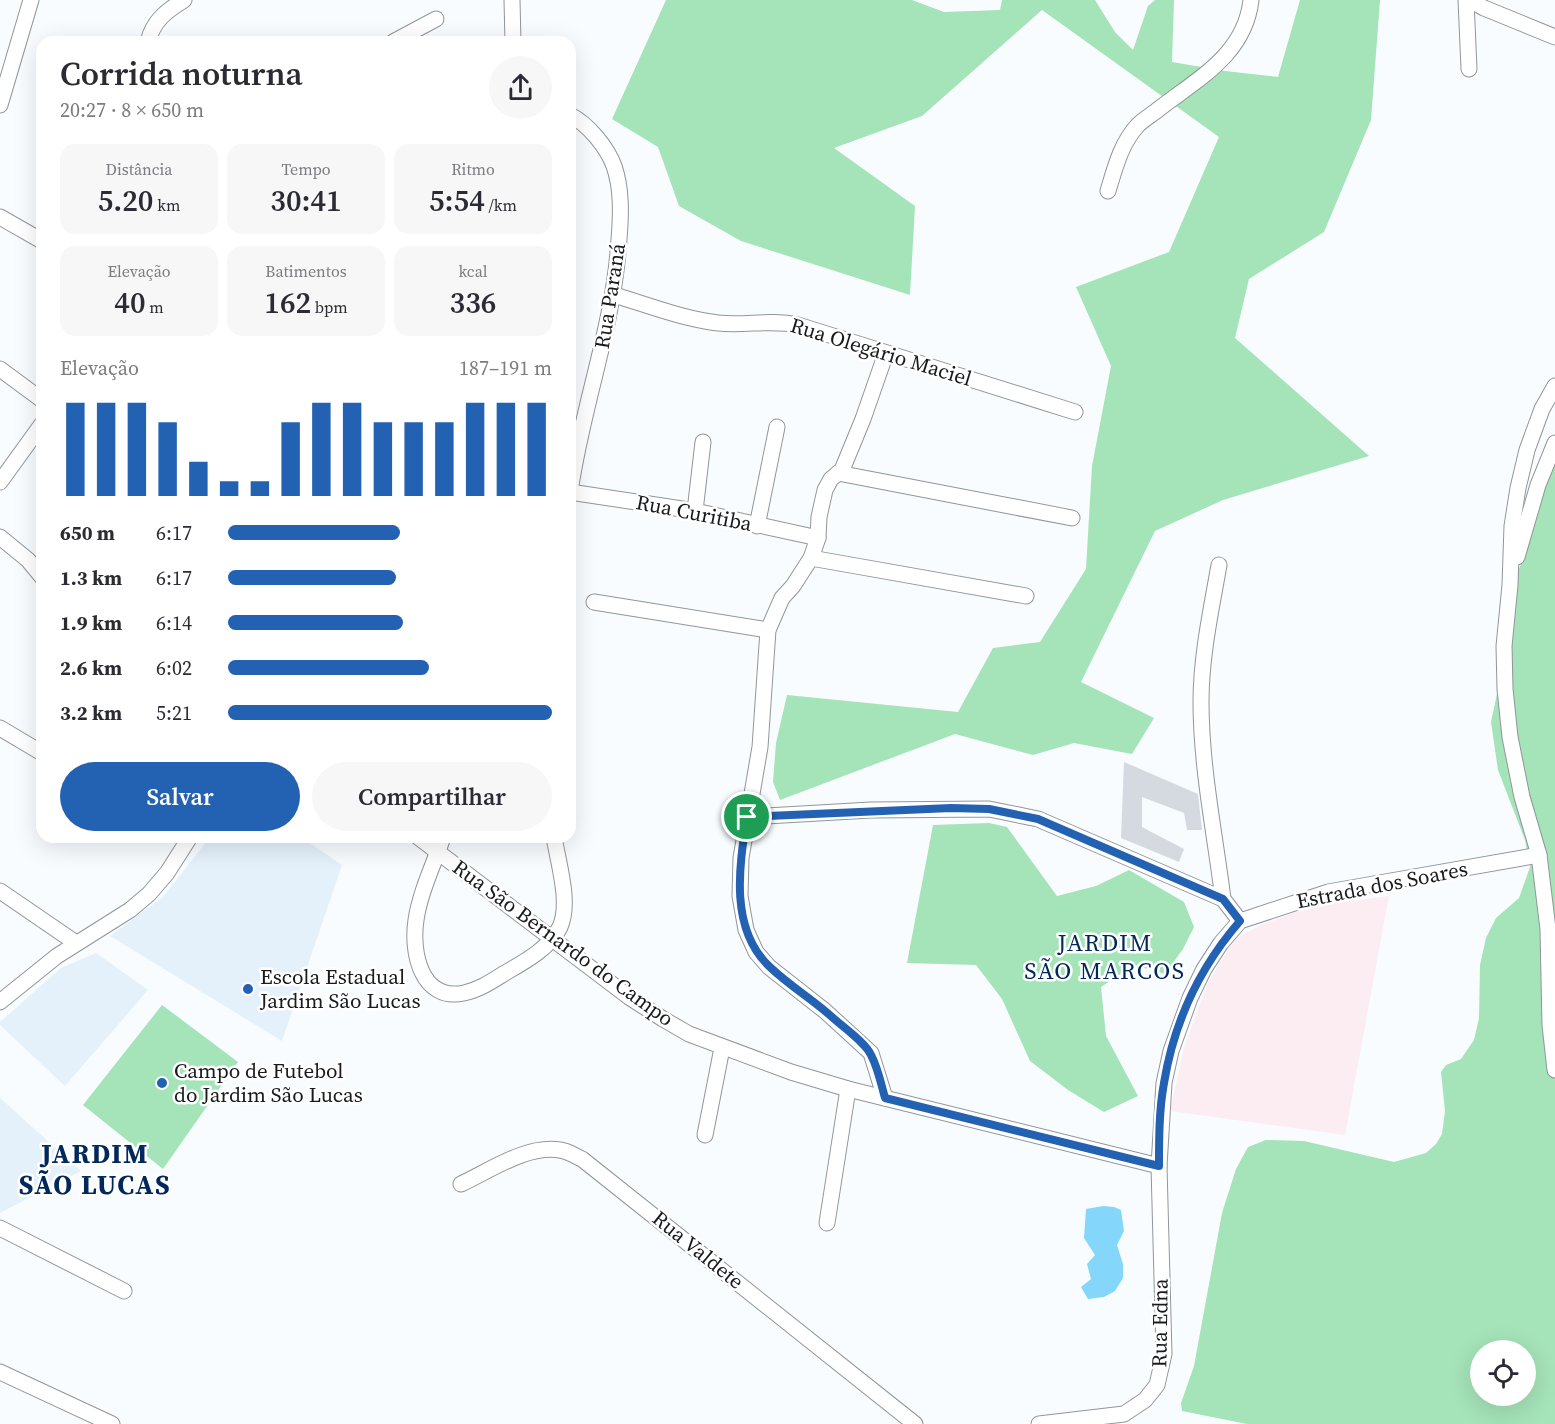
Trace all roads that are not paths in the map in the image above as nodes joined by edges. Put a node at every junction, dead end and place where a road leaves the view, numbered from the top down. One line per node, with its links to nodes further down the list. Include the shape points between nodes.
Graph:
1 (31, 0): 12 (street)
2 (184, 0): 7 (street, via 161,16)
3 (512, 0): 9 (street)
4 (1251, 0): 14 (street, via 1240,37 1224,58 1138,126 1120,151)
5 (1468, 0): 10 (street); 11 (street)
6 (436, 19): 8 (street)
7 (150, 36)
8 (404, 36)
9 (513, 36)
10 (1555, 37)
11 (1468, 69)
12 (0, 105)
13 (576, 120): 17 (street, Rua Paraná, via 607,153 618,184 621,213)
14 (1108, 191)
15 (0, 217): 16 (street)
16 (36, 238)
17 (614, 295): 18 (street, Rua Olegário Maciel, via 716,323 780,321); 27 (street, Rua Paraná)
18 (886, 353): 22 (street, Rua Olegário Maciel); 28 (street, via 863,419)
19 (0, 369): 21 (street)
20 (1555, 386): 39 (street, via 1527,450 1518,488)
21 (36, 396)
22 (1075, 412)
23 (777, 427): 33 (street)
24 (36, 432): 29 (street)
25 (703, 442): 31 (street)
26 (1555, 443): 39 (street, via 1526,520)
27 (576, 454)
28 (838, 473): 32 (street); 35 (street, via 825,490)
29 (0, 482)
30 (576, 493): 31 (street, Rua Curitiba)
31 (694, 511): 33 (street, Rua Curitiba)
32 (1072, 518)
33 (757, 526): 35 (street, Rua Curitiba)
34 (0, 537): 38 (street)
35 (818, 538): 36 (street)
36 (811, 558): 40 (street); 42 (street, via 782,598)
37 (1219, 565): 51 (street, via 1204,650 1201,703)
38 (36, 570)
39 (1510, 585): 49 (street, via 1503,646 1510,737)
40 (1026, 596)
41 (594, 602): 42 (street)
42 (768, 630): 45 (street, via 760,747)
43 (0, 728): 44 (street)
44 (36, 749)
45 (747, 817): 51 (street, via 989,809 1038,819); 59 (street, via 740,896 746,930 756,952 870,1053)
46 (183, 843): 54 (street, via 167,873 149,894)
47 (555, 843): 53 (street, via 564,900 560,927)
48 (440, 844): 53 (street, Rua São Bernardo do Campo); 53 (street, via 416,918 417,957 425,980 439,991 465,993 528,959)
49 (1539, 855): 52 (street, Estrada dos Soares, via 1328,892); 57 (street, via 1548,929)
50 (0, 891): 54 (street)
51 (1223, 899): 52 (street)
52 (1240, 921): 61 (street, via 1204,969 1171,1051 1164,1083)
53 (552, 939): 56 (street, Rua São Bernardo do Campo, via 663,1020)
54 (76, 943): 55 (street)
55 (0, 1002)
56 (722, 1048): 58 (street, Rua São Bernardo do Campo); 60 (street)
57 (1555, 1070)
58 (848, 1089): 59 (street, Rua São Bernardo do Campo); 63 (street)
59 (885, 1098): 61 (street, Rua São Bernardo do Campo)
60 (705, 1135)
61 (1159, 1166): 69 (street, Rua Edna, via 1164,1354 1157,1385 1145,1400 1124,1414)
62 (461, 1184): 68 (street, Rua Valdete, via 523,1155 546,1149 563,1150 582,1159)
63 (827, 1223)
64 (0, 1227): 65 (street)
65 (124, 1291)
66 (0, 1372): 67 (street)
67 (112, 1424)
68 (915, 1424)
69 (1039, 1424)

